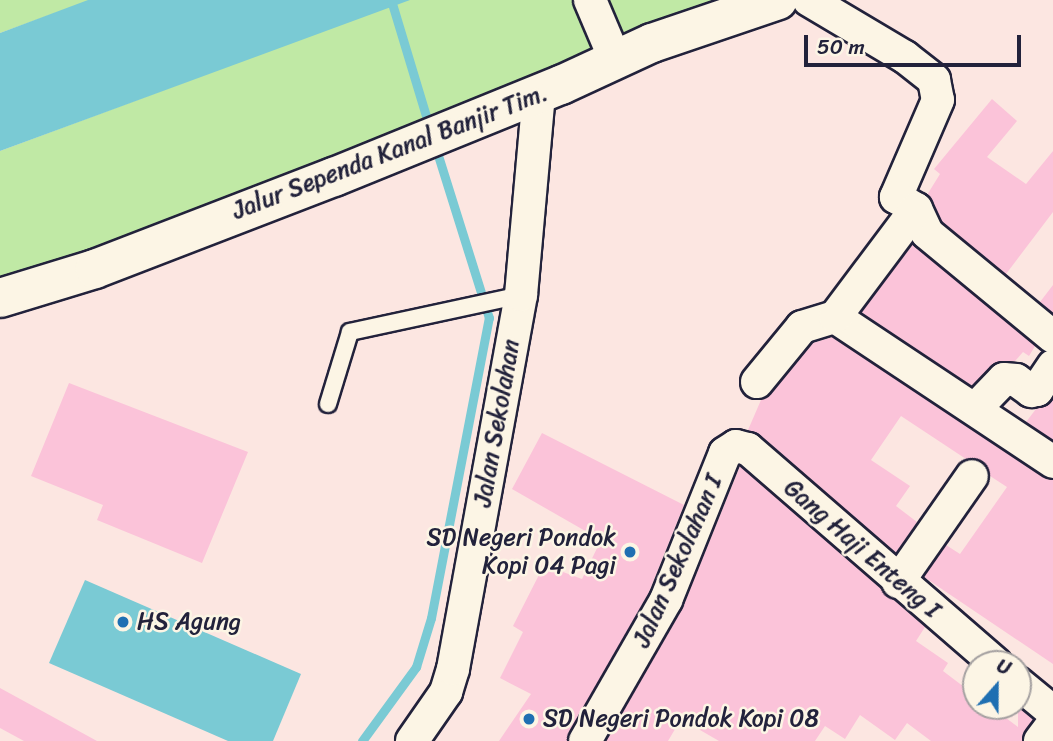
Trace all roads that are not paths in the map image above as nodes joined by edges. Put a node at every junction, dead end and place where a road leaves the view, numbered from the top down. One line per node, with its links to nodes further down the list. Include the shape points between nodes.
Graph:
1 (590, 0): 4 (street)
2 (778, 0): 4 (street, Jalur Sependa Kanal Banjir Tim.)
3 (809, 0): 6 (street, via 905,57 934,80 938,100 896,197)
4 (609, 47): 5 (street, Jalur Sependa Kanal Banjir Tim.)
5 (539, 93): 7 (street, Jalur Sependa Kanal Banjir Tim., via 94,269); 8 (street, Jalan Sekolahan)
6 (916, 209): 9 (street); 10 (street, via 927,233)
7 (0, 298)
8 (508, 298): 13 (lane, via 350,332); 23 (street, Jalan Sekolahan, via 453,669 446,692)
9 (835, 317): 12 (street, via 803,327); 14 (street)
10 (1053, 337)
11 (1053, 366): 14 (street, via 1037,390 1003,379)
12 (757, 382)
13 (328, 404)
14 (976, 408): 16 (street)
15 (726, 453): 18 (street, Gang Haji Enteng I, via 736,446 748,449); 24 (street, Jalan Sekolahan I, via 666,600)
16 (1053, 462)
17 (971, 476): 18 (street)
18 (898, 582): 19 (street, Gang Haji Enteng I)
19 (979, 650)
20 (1032, 695): 21 (street)
21 (1053, 712)
22 (1053, 724): 25 (street)
23 (412, 741)
24 (585, 741)
25 (1040, 741)

